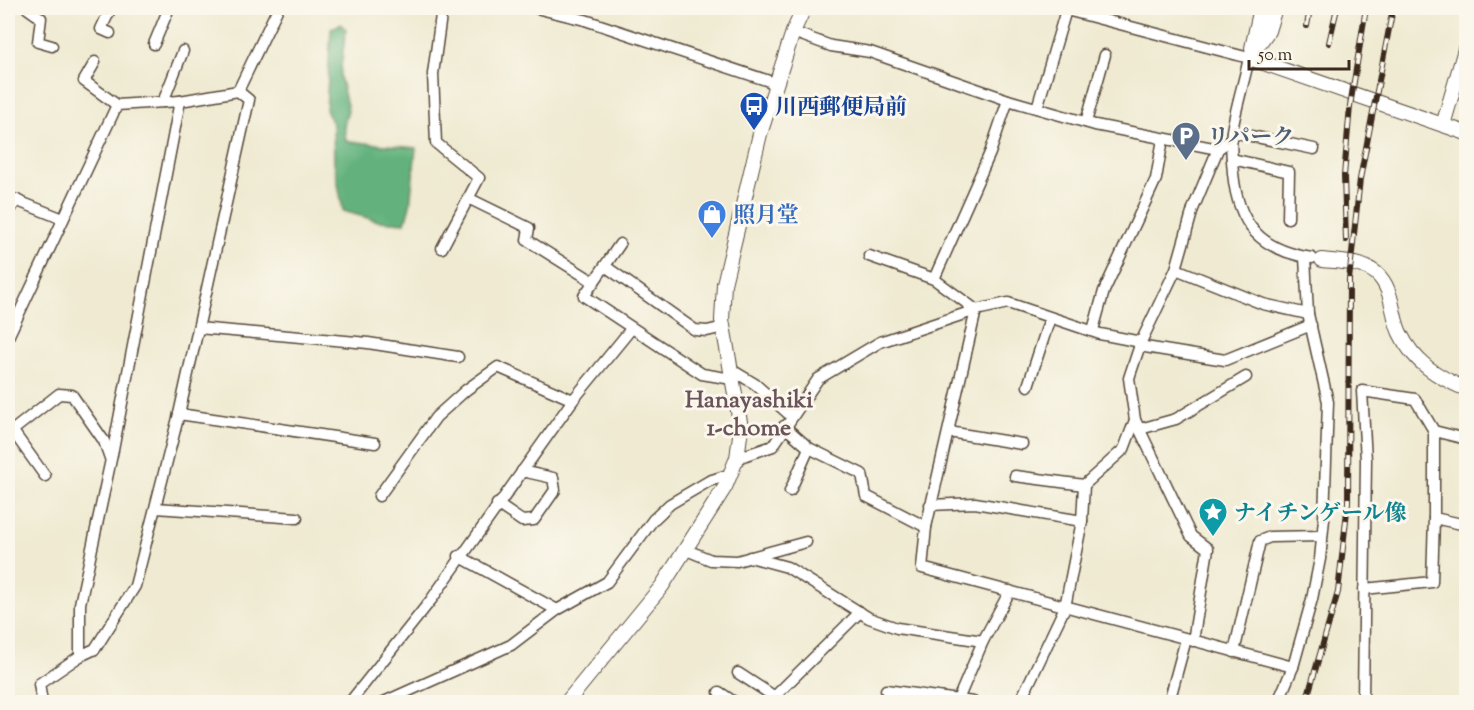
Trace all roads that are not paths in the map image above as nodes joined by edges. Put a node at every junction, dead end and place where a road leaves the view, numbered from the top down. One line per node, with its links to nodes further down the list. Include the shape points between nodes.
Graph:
1 (27, 8): 16 (street, via 41,18 38,42)
2 (111, 8): 14 (street, via 101,29)
3 (169, 8): 15 (street)
4 (278, 8): 23 (street)
5 (442, 8): 38 (street, via 433,74 436,142 478,177)
6 (536, 8): 12 (street)
7 (589, 8): 12 (street)
8 (804, 8): 13 (street)
9 (1063, 8): 20 (street); 28 (street)
10 (1262, 8): 20 (street)
11 (1275, 8): 20 (street, via 1268,30)
12 (585, 20): 22 (street)
13 (793, 32): 22 (street); 24 (street, via 831,46 891,59)
14 (110, 33)
15 (154, 44)
16 (52, 46)
17 (1467, 46): 30 (street)
18 (183, 51): 26 (street)
19 (1105, 55): 29 (street)
20 (1249, 58): 30 (street); 32 (street)
21 (95, 62): 27 (street, via 84,81)
22 (776, 83): 54 (street, via 724,284)
23 (238, 92): 25 (street); 55 (street, via 249,100)
24 (1008, 100): 28 (street); 49 (street, via 990,153)
25 (180, 101): 26 (street); 78 (street)
26 (163, 102): 27 (street)
27 (117, 105): 41 (street)
28 (1037, 108): 29 (street)
29 (1086, 122): 33 (street)
30 (1443, 125): 31 (street)
31 (1467, 133)
32 (1232, 136): 34 (street); 35 (street); 36 (street)
33 (1163, 139): 34 (street); 57 (street, via 1156,179 1104,291)
34 (1218, 149): 48 (street, via 1193,209)
35 (1314, 149)
36 (1232, 159): 40 (street, via 1289,172); 45 (street, via 1236,198 1245,220 1262,240 1283,253)
37 (12, 198): 39 (street); 41 (street)
38 (468, 198): 43 (street); 50 (street, via 529,228 527,240)
39 (8, 212)
40 (1288, 218)
41 (63, 219): 58 (street)
42 (620, 244): 47 (street)
43 (442, 248)
44 (869, 256): 49 (street)
45 (1305, 257): 46 (street); 53 (street)
46 (1322, 260): 64 (street, via 1357,264 1376,273 1389,292 1400,333 1418,360 1438,377)
47 (605, 266): 50 (street); 54 (street, via 695,330)
48 (1176, 269): 53 (street); 59 (street)
49 (934, 279): 51 (street)
50 (594, 282): 56 (street, via 584,296)
51 (976, 310): 52 (street, via 1008,303); 67 (street, via 880,342 818,379); 72 (street)
52 (1050, 318): 57 (street); 63 (street)
53 (1310, 320): 59 (street, via 1225,360); 94 (street, via 1328,402)
54 (724, 327): 61 (street)
55 (198, 328): 60 (street, via 368,343); 66 (street)
56 (631, 329): 61 (street, via 702,375); 65 (street)
57 (1093, 330): 59 (street)
58 (8, 337)
59 (1140, 344): 68 (street, via 1129,378)
60 (459, 357)
61 (731, 374): 67 (street, via 755,384); 77 (street, via 741,428)
62 (1246, 377): 68 (street, via 1176,419)
63 (1028, 386)
64 (1467, 389)
65 (573, 400): 79 (street); 85 (street, via 498,367 436,417)
66 (179, 414): 74 (street); 88 (street)
67 (791, 416): 69 (street)
68 (1137, 424): 83 (street, via 1124,449); 104 (street, via 1191,536 1208,549)
69 (784, 426): 76 (street); 77 (street, via 773,446)
70 (1434, 431): 73 (street); 90 (street); 99 (street, via 1415,399 1362,391 1366,460)
71 (10, 432): 78 (street, via 59,394 72,395 105,441); 81 (street)
72 (949, 432): 75 (street); 87 (street)
73 (1467, 439)
74 (375, 443)
75 (1022, 444)
76 (809, 448): 84 (street); 93 (street, via 862,474 866,496)
77 (737, 458): 80 (street)
78 (111, 461): 107 (street, via 80,604)
79 (522, 471): 86 (street); 86 (street, via 553,478 555,490 534,520 522,521)
80 (730, 474): 96 (street); 102 (street, via 709,481 670,504 653,520 607,582)
81 (45, 476)
82 (1016, 476): 83 (street)
83 (1084, 485): 91 (street)
84 (790, 491)
85 (379, 496)
86 (497, 504): 97 (street)
87 (930, 505): 91 (street, via 975,503); 93 (street)
88 (156, 507): 89 (street); 107 (street, via 135,586 95,649)
89 (297, 518)
90 (1434, 518): 92 (street); 99 (street, via 1432,582)
91 (1082, 521): 101 (street)
92 (1467, 525)
93 (926, 526): 100 (street, via 922,568)
94 (1322, 536): 106 (street, via 1270,537 1260,541); 108 (street, via 1312,599)
95 (806, 542): 98 (street)
96 (684, 549): 98 (street, via 711,560); 117 (street, via 662,586)
97 (459, 556): 102 (street); 115 (street, via 431,600)
98 (750, 557): 103 (street, via 787,567)
99 (1364, 589): 123 (street)
100 (1010, 591): 101 (street); 105 (street)
101 (1065, 607): 104 (street); 120 (street)
102 (557, 610): 116 (street, via 511,645)
103 (860, 612): 105 (street, via 897,628); 112 (street)
104 (1189, 640): 106 (street); 121 (street)
105 (983, 641): 113 (street)
106 (1234, 652): 108 (street)
107 (80, 657): 114 (street, via 39,684)
108 (1293, 667): 122 (street)
109 (738, 673): 112 (street)
110 (886, 690): 113 (street)
111 (719, 692): 118 (street)
112 (772, 700)
113 (958, 701): 119 (street)
114 (42, 702)
115 (350, 702)
116 (384, 702)
117 (567, 702)
118 (734, 702)
119 (974, 702)
120 (1020, 702)
121 (1169, 702)
122 (1278, 702)
123 (1363, 702)

